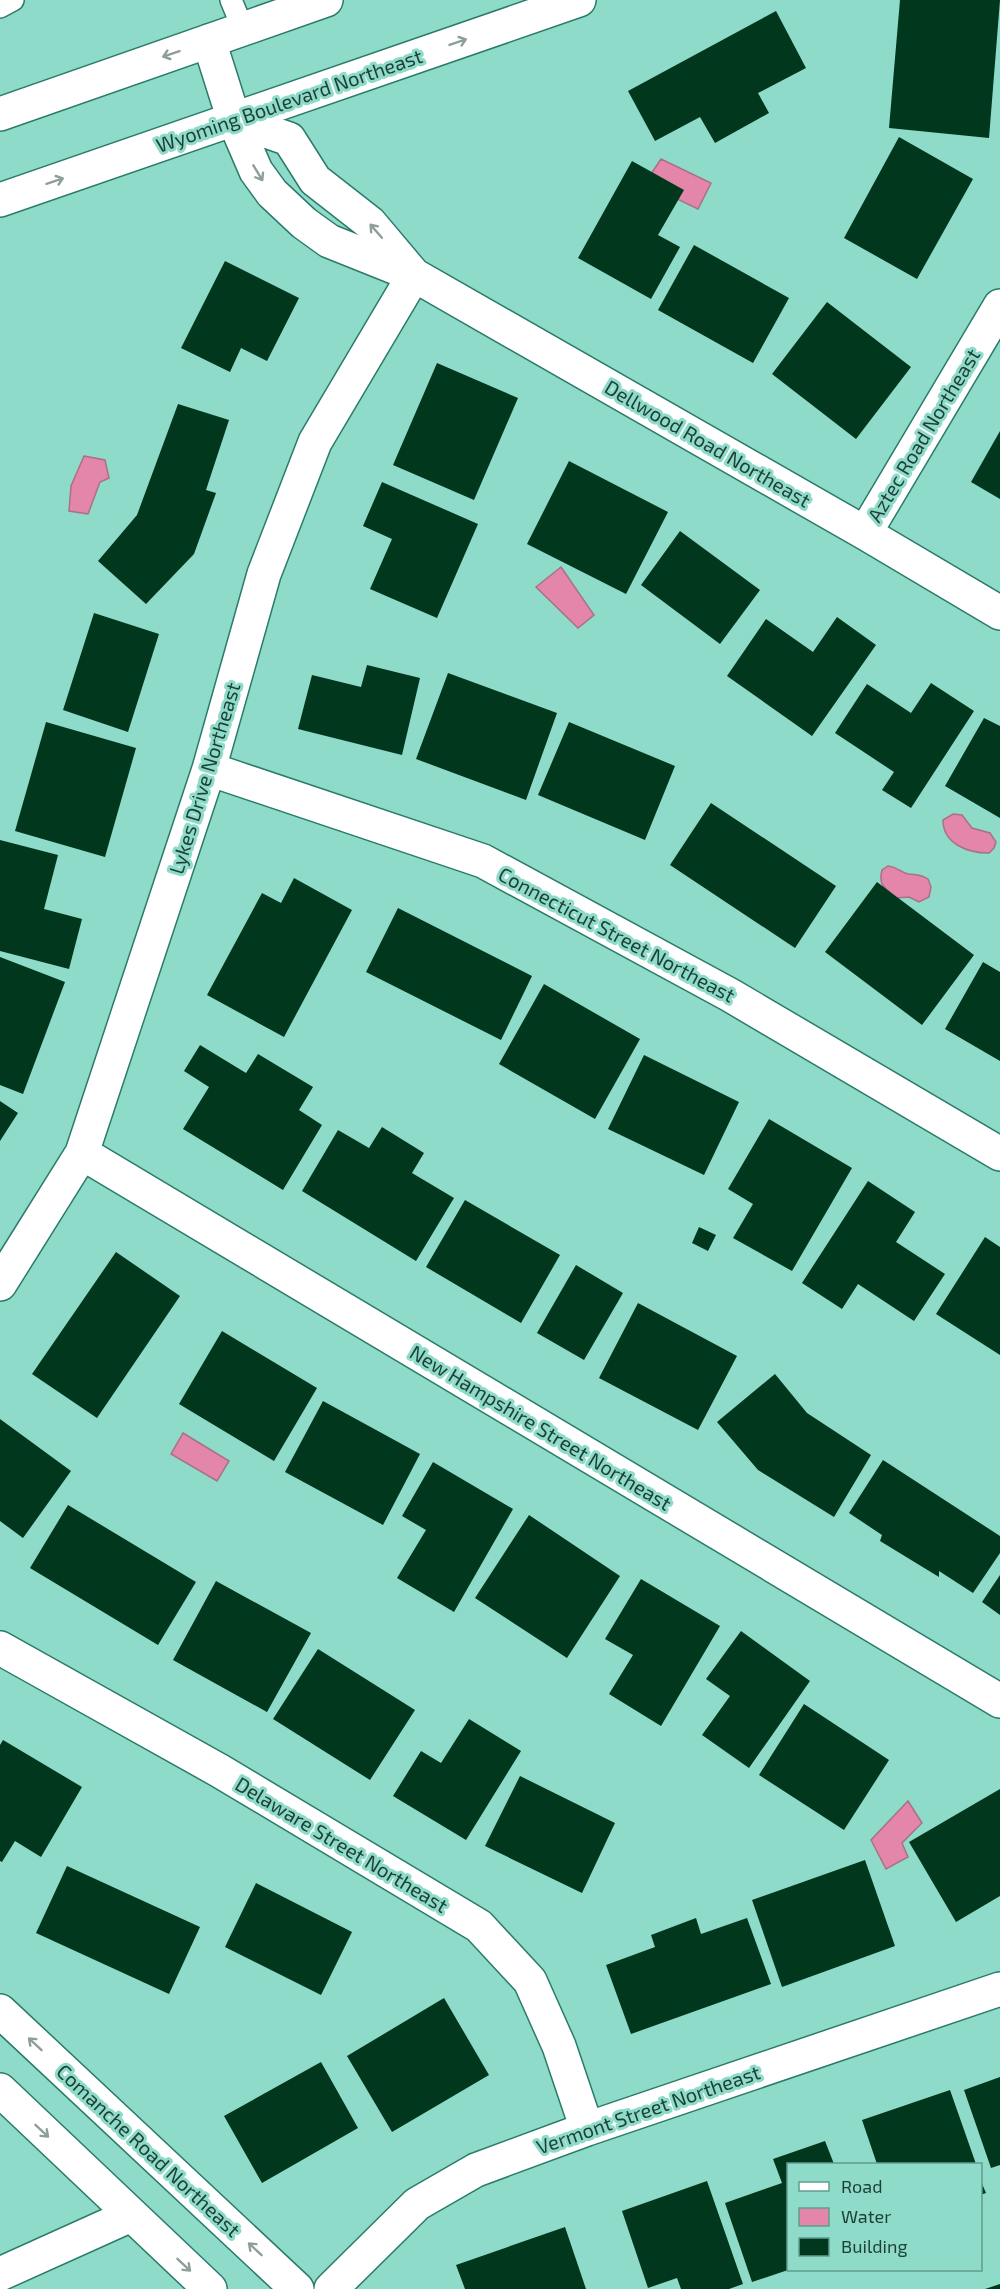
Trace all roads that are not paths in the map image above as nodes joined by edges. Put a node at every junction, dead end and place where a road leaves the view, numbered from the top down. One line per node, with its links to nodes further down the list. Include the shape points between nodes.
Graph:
1 (13, 0): 4 (lane)
2 (326, 0): 5 (street)
3 (579, 0): 8 (street, Wyoming Boulevard Northeast, one-way to 3)
4 (0, 7)
5 (237, 15): 6 (street)
6 (209, 41): 7 (street, one-way to 7); 8 (street, Dellwood Road Northeast)
7 (0, 114)
8 (234, 120): 9 (street, Wyoming Boulevard Northeast, one-way to 8); 10 (street, Dellwood Road Northeast, one-way to 8, via 370,223 315,180 289,139); 10 (street, Dellwood Road Northeast, one-way to 10, via 256,171 272,193 304,223 329,242)
9 (0, 200)
10 (414, 275): 12 (street, Dellwood Road Northeast); 14 (street, Lykes Drive Northeast, via 315,442 264,574)
11 (1000, 306): 12 (street, Aztec Road Northeast)
12 (865, 533): 13 (street, Dellwood Road Northeast)
13 (1000, 613)
14 (209, 769): 15 (street, Lykes Drive Northeast); 16 (street, Connecticut Street Northeast, via 483,861 730,995)
15 (82, 1153): 17 (street, Lykes Drive Northeast); 19 (street, New Hampshire Street Northeast)
16 (1000, 1154)
17 (0, 1284)
18 (0, 1648): 23 (street, Delaware Street Northeast, via 220,1771 479,1926 530,1981 559,2046)
19 (1000, 1701)
20 (1000, 1989): 23 (street, Vermont Street Northeast)
21 (0, 2011): 27 (street, Comanche Road Northeast, one-way to 21)
22 (0, 2090): 24 (street, one-way to 24)
23 (587, 2129): 28 (street, Vermont Street Northeast, via 476,2170 417,2204)
24 (131, 2215): 25 (street); 26 (street, one-way to 26)
25 (0, 2274)
26 (210, 2289)
27 (297, 2289)
28 (331, 2289)

